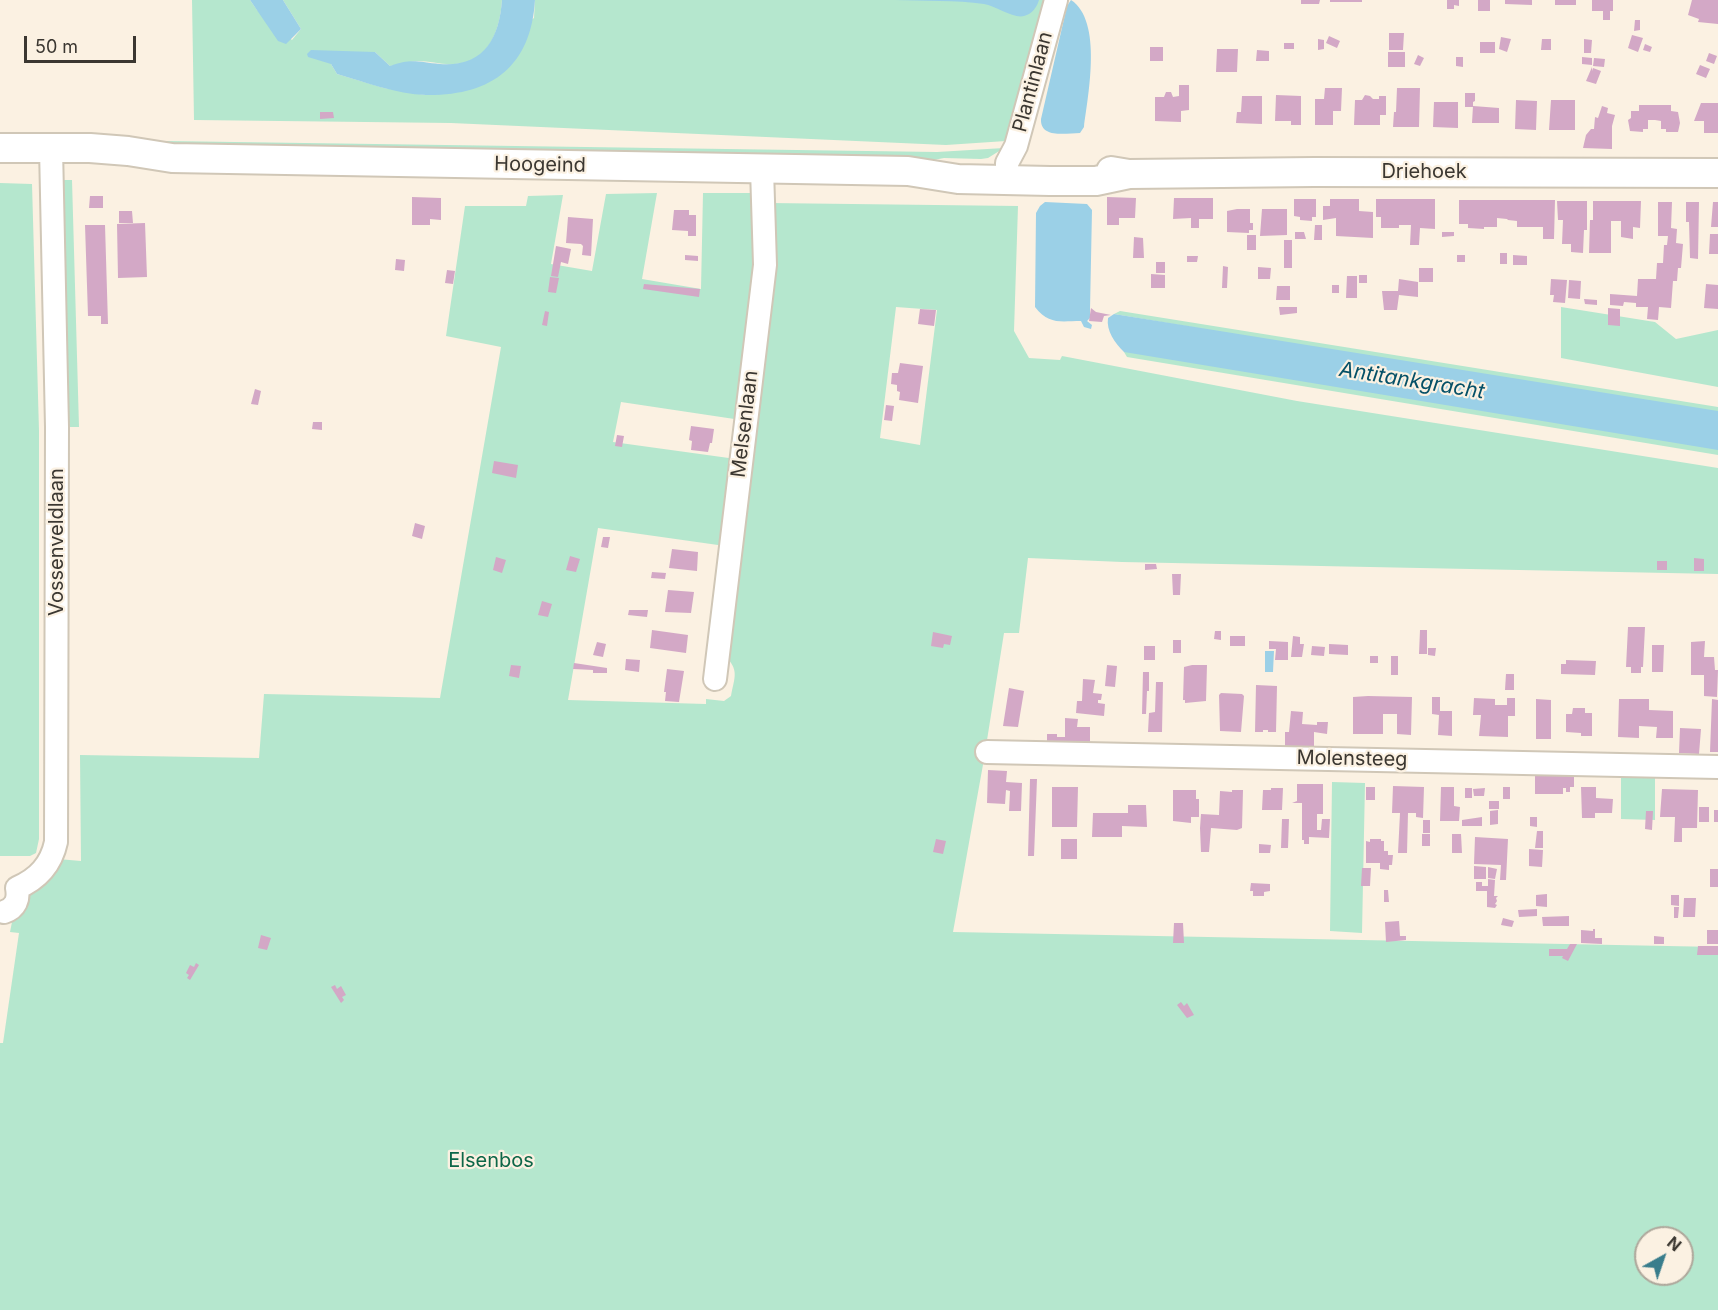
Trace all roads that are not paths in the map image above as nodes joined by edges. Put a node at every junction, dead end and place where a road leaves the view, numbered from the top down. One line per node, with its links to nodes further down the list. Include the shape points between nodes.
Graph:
1 (1056, 0): 6 (street, Plantinlaan)
2 (0, 148): 3 (main road, Hoogeind)
3 (51, 156): 4 (main road, Hoogeind); 5 (main road, Hoogeind, via 128,151 172,158); 11 (street, Vossenveldlaan, via 57,427 56,842 46,866 33,880 17,888 16,903)
4 (0, 161)
5 (762, 169): 6 (main road, Hoogeind, via 908,171 946,165); 8 (street, Melsenlaan, via 765,265)
6 (1007, 172): 7 (main road, Driehoek, via 1068,164 1129,174)
7 (1718, 173)
8 (715, 679)
9 (987, 752): 10 (street, Molensteeg)
10 (1718, 767)
11 (4, 912)

